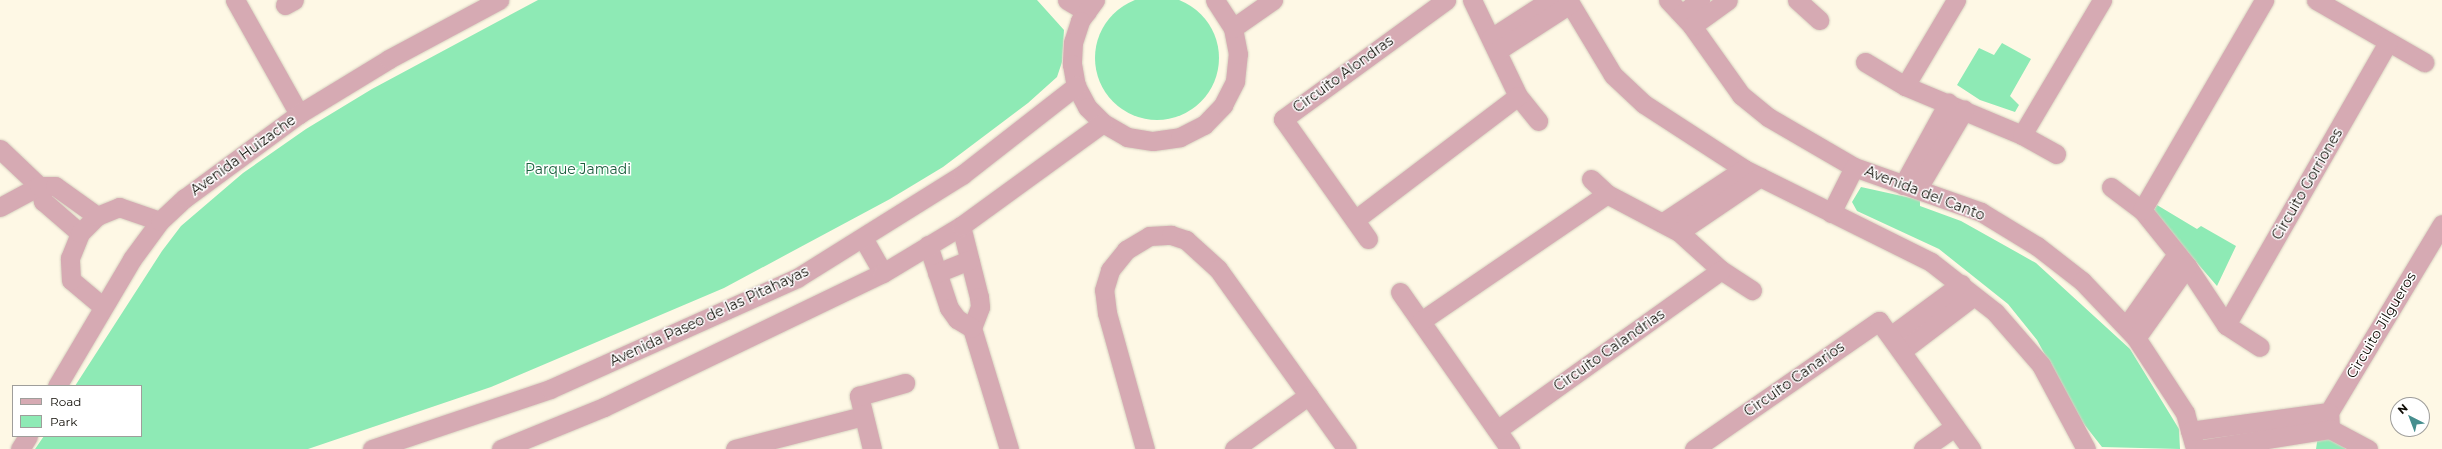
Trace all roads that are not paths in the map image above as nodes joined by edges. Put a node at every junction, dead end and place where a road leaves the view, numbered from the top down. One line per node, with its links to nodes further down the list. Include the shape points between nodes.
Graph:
1 (235, 0): 30 (street)
2 (499, 0): 30 (street, Avenida Huizache, via 389,59)
3 (1067, 0): 18 (street)
4 (1215, 0): 21 (street)
5 (1273, 0): 21 (street)
6 (1446, 0): 47 (street, Circuito Alondras, via 1283,119)
7 (1472, 0): 23 (street)
8 (1550, 0): 23 (street)
9 (1668, 0): 19 (street, Avenida del Canto)
10 (1700, 0): 19 (street)
11 (1728, 0): 19 (street)
12 (1797, 0): 20 (street)
13 (1956, 0): 27 (street)
14 (2102, 0): 33 (street)
15 (2264, 0): 44 (street)
16 (2316, 0): 22 (street)
17 (1569, 2): 23 (street); 37 (street, via 1613,75 1644,104)
18 (1091, 6): 26 (street, via 1073,42 1072,64)
19 (1687, 20): 36 (street, Avenida del Canto, via 1741,95 1768,117)
20 (1818, 20)
21 (1233, 28): 32 (street, via 1238,54 1235,81 1223,105 1204,125 1180,137 1153,141 1127,137)
22 (2388, 42): 25 (street); 67 (street, Circuito Gorriones)
23 (1494, 44): 28 (street)
24 (1865, 62): 27 (street)
25 (2424, 62)
26 (1076, 86): 32 (street, via 1087,107); 54 (street, Avenida Paseo de las Pitahayas, via 962,175)
27 (1905, 86): 29 (street)
28 (1518, 96): 31 (street); 47 (street)
29 (1956, 107): 33 (street); 40 (street)
30 (299, 114): 48 (street, Avenida Huizache, via 222,168)
31 (1538, 122)
32 (1103, 124): 51 (street)
33 (2022, 135): 35 (street)
34 (0, 149): 39 (street)
35 (2056, 154)
36 (1854, 167): 40 (street, Avenida del Canto); 45 (street, Avenida del Canto)
37 (1752, 173): 45 (street); 49 (street); 52 (street)
38 (1591, 179): 42 (street)
39 (39, 186): 43 (street); 46 (street, via 55,186); 53 (street, via 43,201)
40 (1910, 187): 69 (street, Avenida del Canto, via 1982,212 2037,246 2082,281)
41 (2111, 188): 44 (street)
42 (1607, 194): 49 (street); 66 (street)
43 (0, 207)
44 (2142, 210): 58 (street)
45 (1831, 213): 63 (street, via 1931,262)
46 (97, 216): 48 (street, via 127,208); 53 (street)
47 (1356, 219): 55 (street, Circuito Alondras)
48 (160, 221): 65 (street, Avenida Huizache)
49 (1662, 223): 52 (street)
50 (2442, 224): 76 (street, Circuito Jilgueros)
51 (961, 226): 56 (street); 57 (street)
52 (1679, 232): 59 (street)
53 (80, 233): 65 (street, via 70,258 71,280)
54 (863, 238): 60 (street); 82 (street, Avenida Paseo de las Pitahayas, via 797,278 550,389)
55 (1368, 239)
56 (928, 245): 60 (street); 61 (street)
57 (970, 260): 61 (street); 68 (street, via 980,307)
58 (2182, 260): 67 (street); 69 (street)
59 (1721, 270): 62 (street); 78 (street, Circuito Calandrias)
60 (883, 273): 83 (street, via 604,408)
61 (937, 273): 68 (street, via 953,314)
62 (1752, 290)
63 (1967, 290): 70 (street); 94 (street, via 1994,312 2041,365)
64 (1400, 292): 66 (street)
65 (102, 306): 73 (street, Avenida Huizache)
66 (1421, 321): 78 (street)
67 (2226, 325): 71 (street)
68 (972, 328): 86 (street)
69 (2131, 331): 79 (street, Avenida del Canto, via 2185,413)
70 (1897, 342): 77 (street, Circuito Canarios); 91 (street, Circuito Canarios, via 1884,324 1874,323)
71 (2260, 346)
72 (905, 383): 75 (street, via 861,393 858,400)
73 (58, 385)
74 (1309, 395): 87 (street, via 1218,269 1186,240 1171,235 1149,236 1126,250 1110,270 1104,290 1106,313); 88 (street); 89 (street)
75 (863, 416): 84 (street); 85 (street)
76 (2330, 420): 79 (street); 96 (street); 97 (street)
77 (1955, 427): 92 (street); 93 (street, Circuito Canarios)
78 (1497, 430): 90 (street)
79 (2190, 431): 95 (street, Avenida del Canto)
80 (27, 437): 81 (street)
81 (20, 449)
82 (372, 449)
83 (501, 449)
84 (735, 449)
85 (872, 449)
86 (1009, 449)
87 (1145, 449)
88 (1234, 449)
89 (1347, 449)
90 (1510, 449)
91 (1694, 449)
92 (1923, 449)
93 (1971, 449)
94 (2086, 449)
95 (2195, 449)
96 (2204, 449)
97 (2368, 449)

